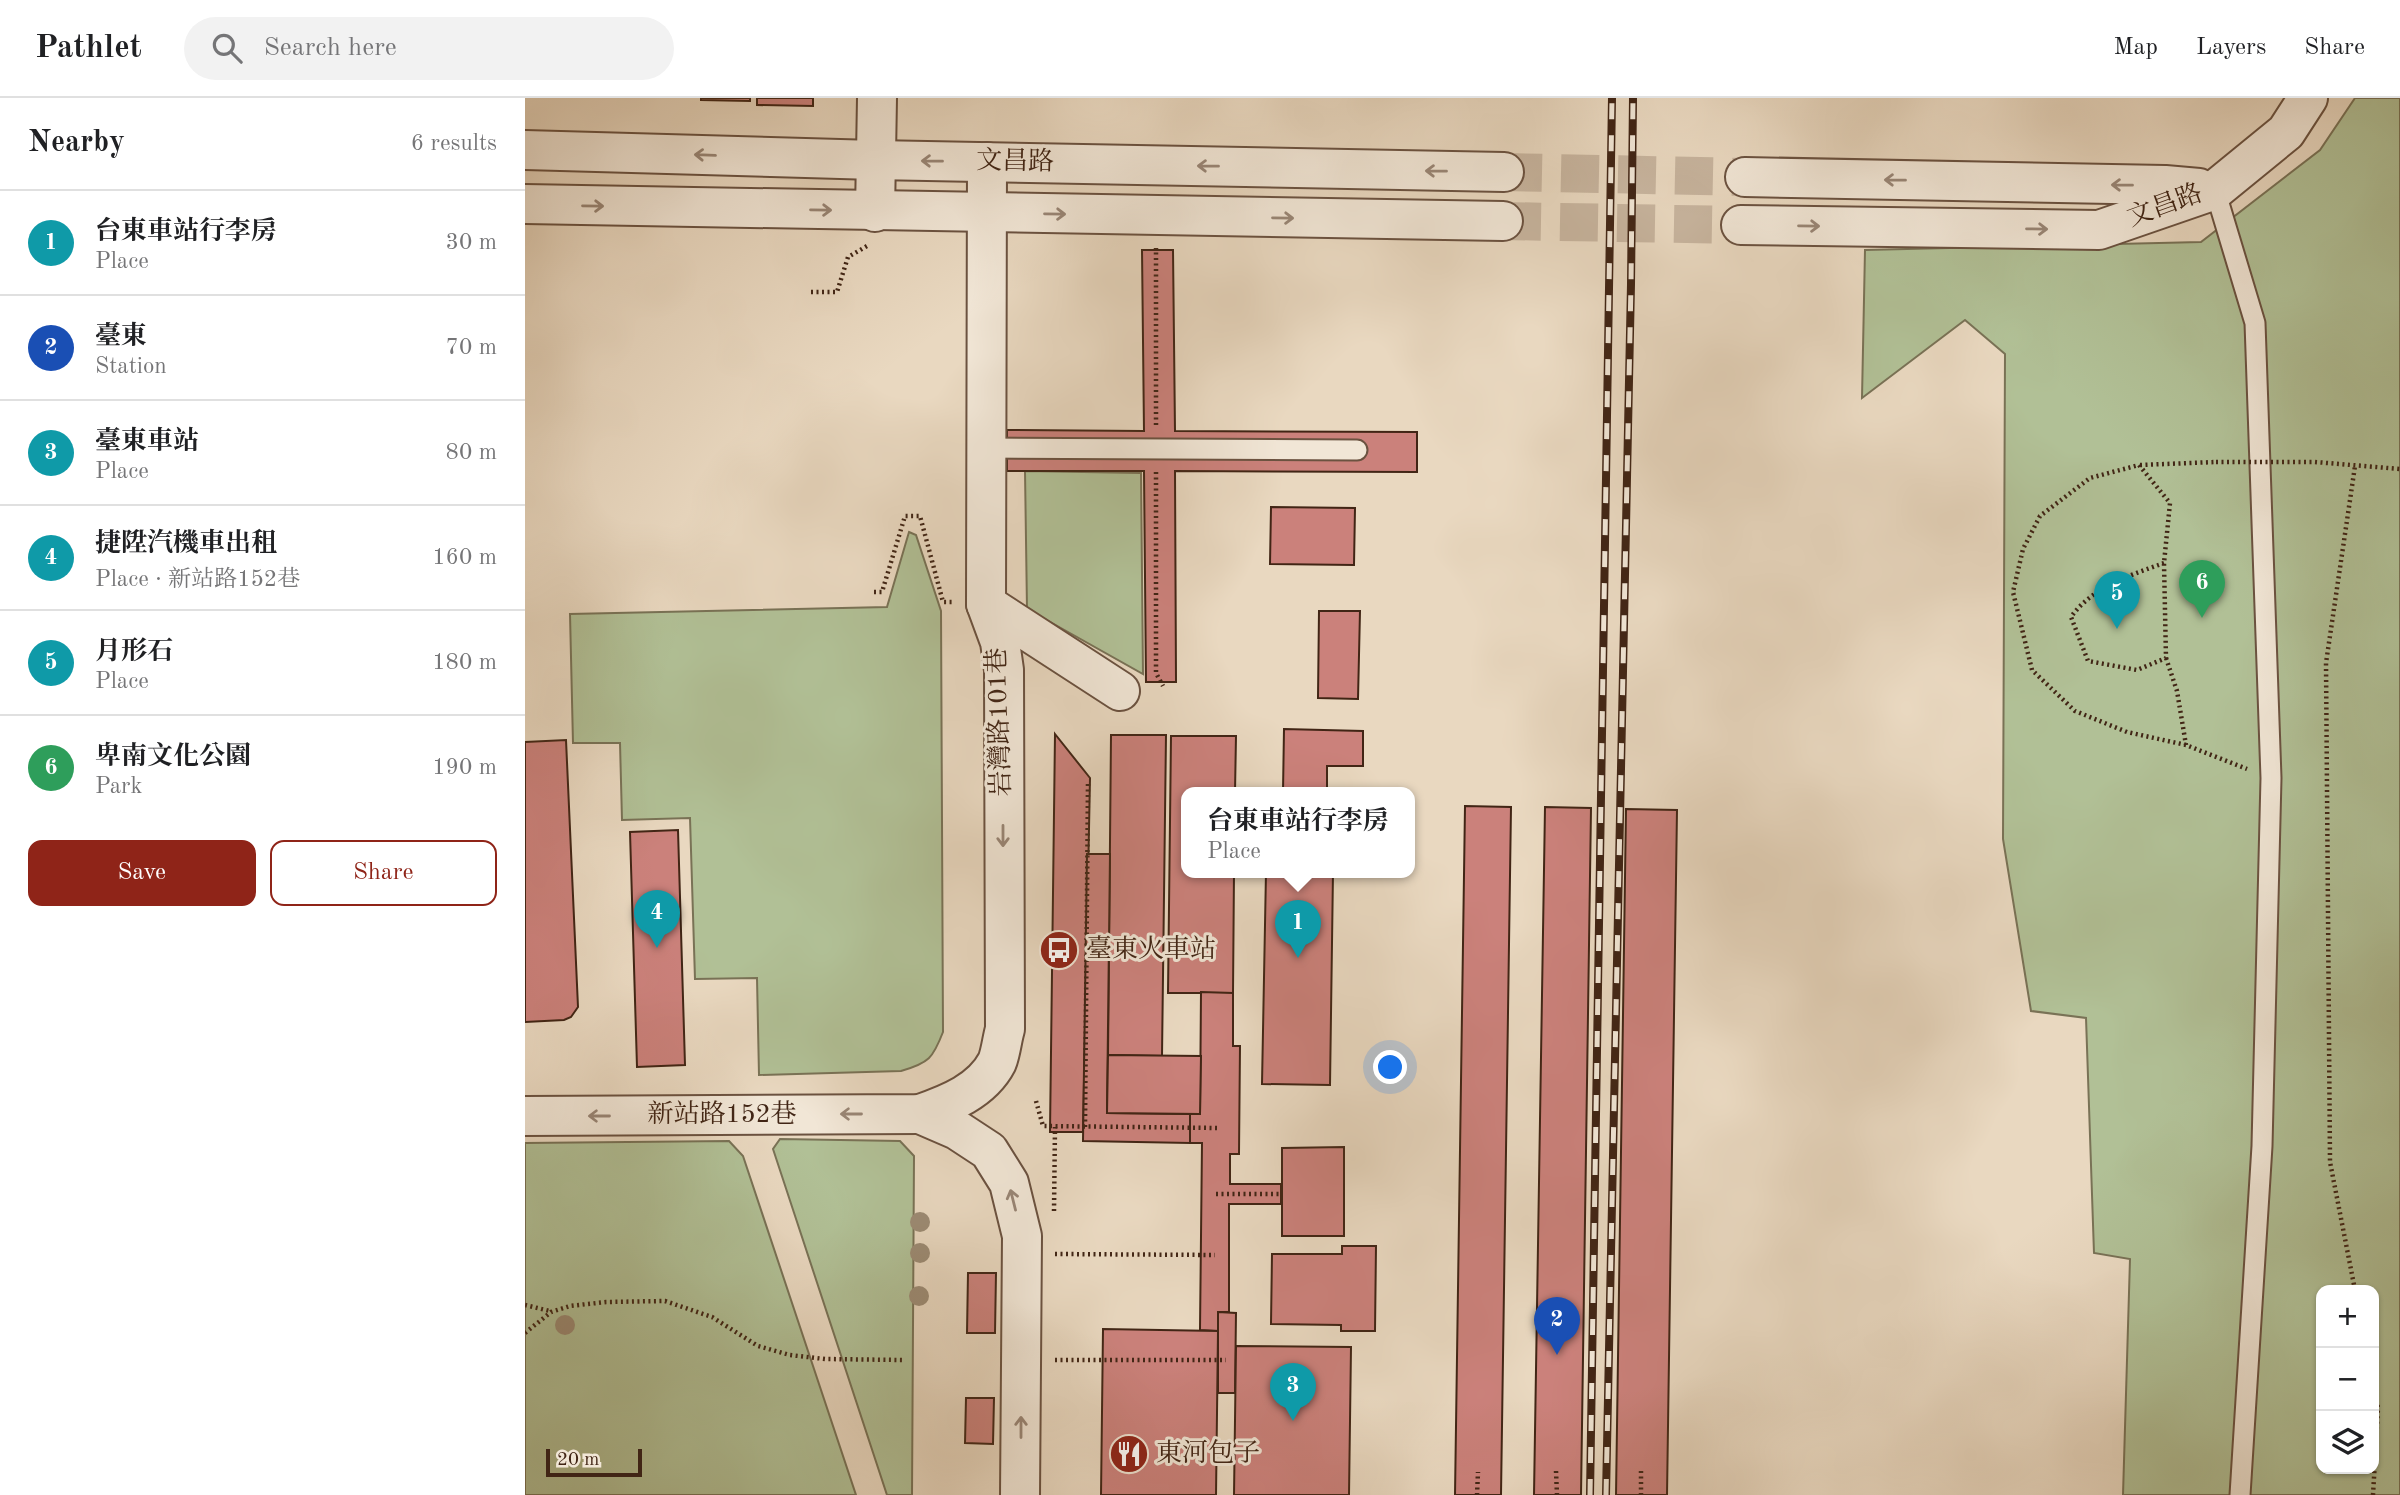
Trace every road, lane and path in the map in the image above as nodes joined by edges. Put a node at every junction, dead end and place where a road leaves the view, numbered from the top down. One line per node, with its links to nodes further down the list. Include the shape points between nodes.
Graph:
1 (877, 98): 4 (street)
2 (2308, 98): 8 (street, via 2286,132)
3 (525, 150): 4 (street, 文昌路, one-way to 3)
4 (876, 160): 5 (street, 文昌路, one-way to 4); 13 (street)
5 (987, 162): 6 (street, 文昌路, one-way to 5); 10 (street, 岩灣路101巷)
6 (1504, 172)
7 (1745, 177): 8 (street, 文昌路, one-way to 7)
8 (2215, 190): 12 (street, 文昌路, one-way to 8, via 2099,230); 26 (lane, via 2255,323)
9 (525, 204): 13 (street, 文昌路, one-way to 13)
10 (987, 213): 11 (street, 文昌路, one-way to 11); 13 (street, 文昌路); 15 (street, 岩灣路101巷)
11 (1503, 221)
12 (1741, 225)
13 (876, 226): 14 (path, via 848,257 837,292)
14 (811, 292)
15 (986, 448): 16 (lane); 22 (street, 岩灣路101巷)
16 (1357, 450)
17 (2139, 465): 18 (path, bridge, via 2315,462); 20 (path, via 2170,503); 25 (path, via 2090,478 2041,516 2022,549 2013,592 2032,670 2075,711 2127,732)
18 (2355, 466): 19 (path); 37 (path, via 2326,663 2330,1162)
19 (2400, 469)
20 (2164, 563): 23 (path); 23 (path, via 2124,578 2082,602 2071,617 2088,661 2137,670)
21 (874, 592): 22 (path, via 882,592 905,516 920,516 943,602)
22 (970, 603): 24 (street); 29 (street, 岩灣路101巷, one-way to 29, via 1000,642 1004,670 1005,1029 997,1061 985,1077 954,1102)
23 (2166, 658): 25 (path)
24 (1120, 691)
25 (2186, 745): 26 (path)
26 (2271, 778): 52 (lane, via 2262,1146)
27 (1089, 782): 31 (path)
28 (1036, 1101): 31 (path, via 1043,1126)
29 (920, 1114): 30 (street, 新站路152巷, one-way to 30); 48 (street, one-way to 29, via 1022,1236 1009,1183 989,1151)
30 (525, 1116)
31 (1085, 1127): 32 (path)
32 (1217, 1128)
33 (1216, 1194): 34 (path)
34 (1282, 1194)
35 (1054, 1255): 36 (path)
36 (1215, 1255)
37 (2354, 1285)
38 (525, 1305): 39 (path)
39 (551, 1312): 40 (path); 41 (path, via 606,1302 665,1301 712,1317 758,1346 790,1355)
40 (525, 1333)
41 (902, 1360)
42 (1053, 1360): 43 (path)
43 (1226, 1360)
44 (2378, 1411): 53 (path)
45 (1641, 1469): 51 (path)
46 (1556, 1471): 50 (path)
47 (1478, 1472): 49 (path)
48 (1020, 1495)
49 (1477, 1495)
50 (1557, 1495)
51 (1641, 1495)
52 (2240, 1495)
53 (2373, 1495)

